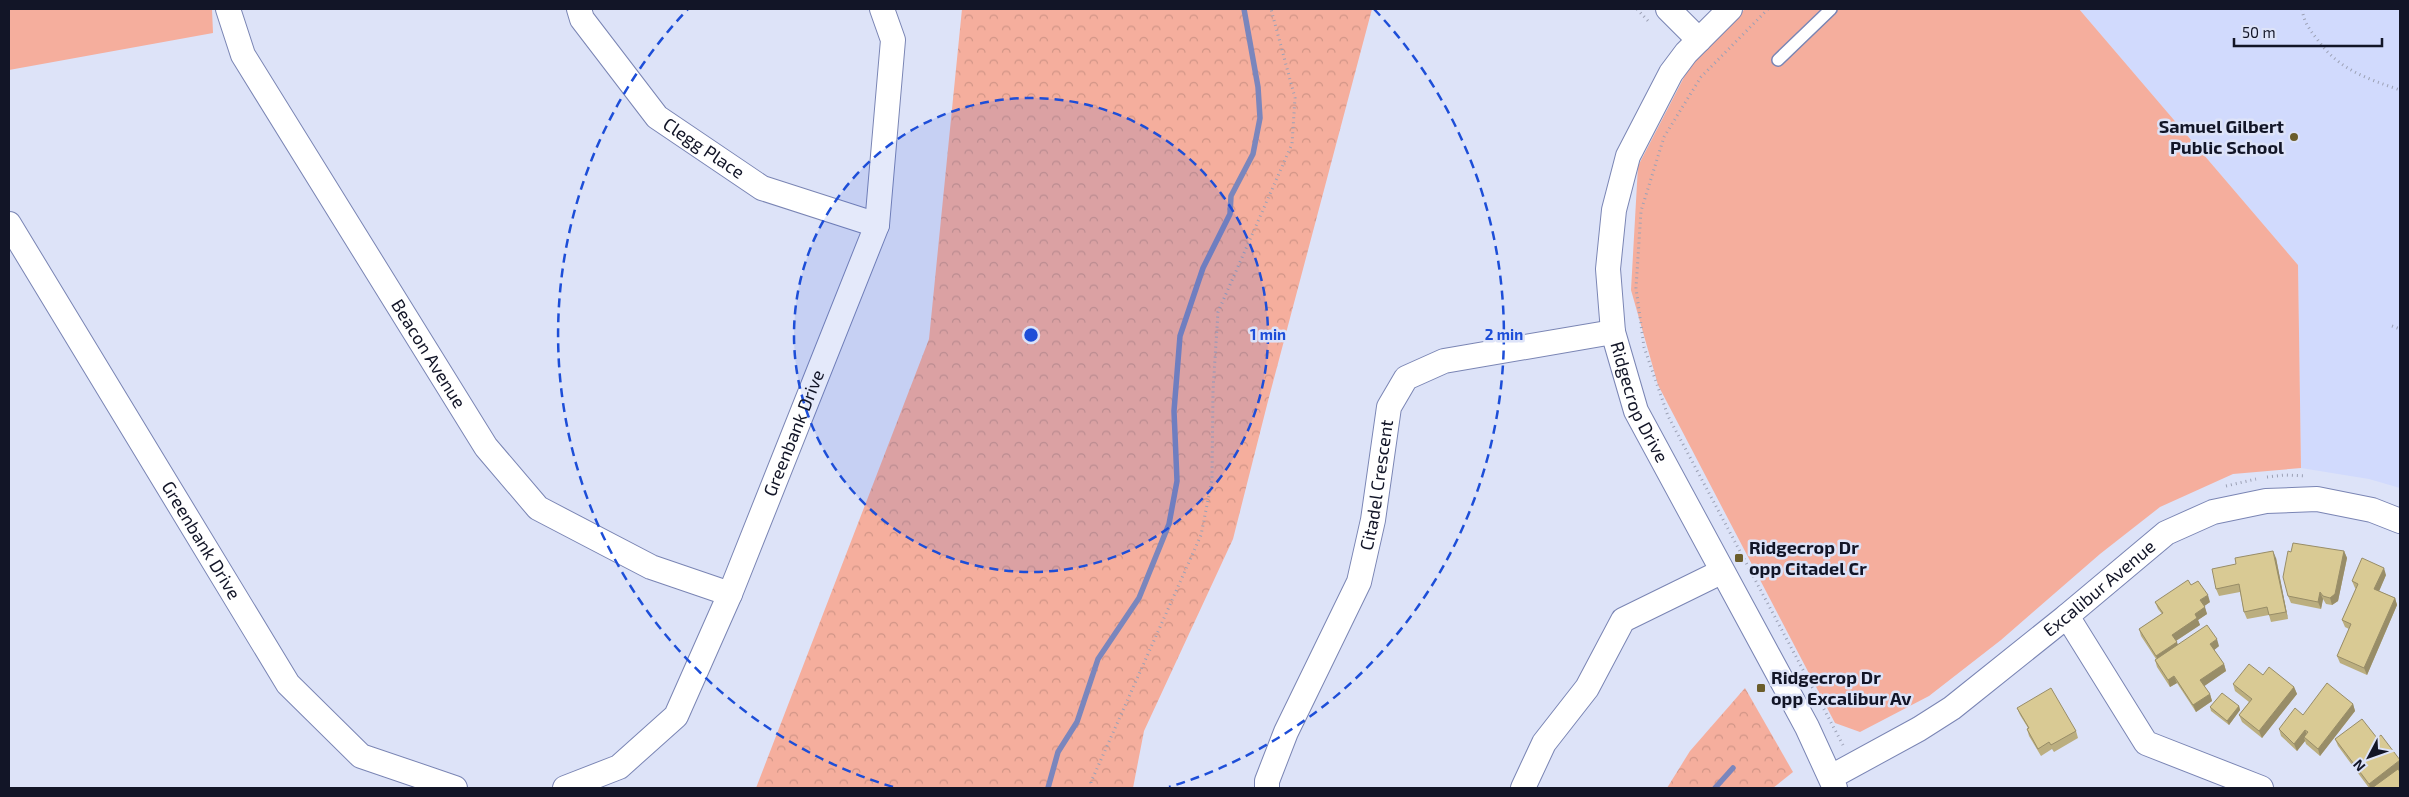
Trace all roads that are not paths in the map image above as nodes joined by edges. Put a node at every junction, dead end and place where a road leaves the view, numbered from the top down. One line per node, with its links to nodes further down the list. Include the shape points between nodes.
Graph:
1 (228, 9): 14 (street, Beacon Avenue, via 243,55 486,447 538,508 651,567)
2 (579, 9): 10 (street, Clegg Place, via 582,19 657,117 762,188)
3 (882, 9): 10 (street, Greenbank Drive, via 893,40)
4 (1668, 9): 7 (street)
5 (1730, 9): 7 (street, Ridgecrop Drive)
6 (1831, 9): 8 (lane)
7 (1699, 40): 11 (street, Ridgecrop Drive, via 1672,73 1628,156 1614,210 1608,269)
8 (1778, 60)
9 (9, 224): 17 (street, Greenbank Drive, via 288,684 361,756)
10 (877, 225): 14 (street, Greenbank Drive)
11 (1613, 332): 13 (street, Ridgecrop Drive, via 1636,411); 19 (street, Citadel Crescent, via 1444,361 1406,378 1389,407 1373,520 1359,582 1286,732)
12 (2400, 521): 15 (street, Excalibur Avenue, via 2372,510 2317,499 2266,501 2213,512 2166,533)
13 (1722, 572): 16 (street, Ridgecrop Drive, via 1806,727); 20 (street, via 1623,620 1587,688 1544,743)
14 (730, 594): 18 (street, Greenbank Drive, via 676,716 619,767)
15 (2067, 616): 16 (street, Excalibur Avenue, via 1952,708); 21 (street, via 2146,743)
16 (1839, 777)
17 (455, 788)
18 (565, 788)
19 (1267, 788)
20 (1523, 788)
21 (2261, 788)

